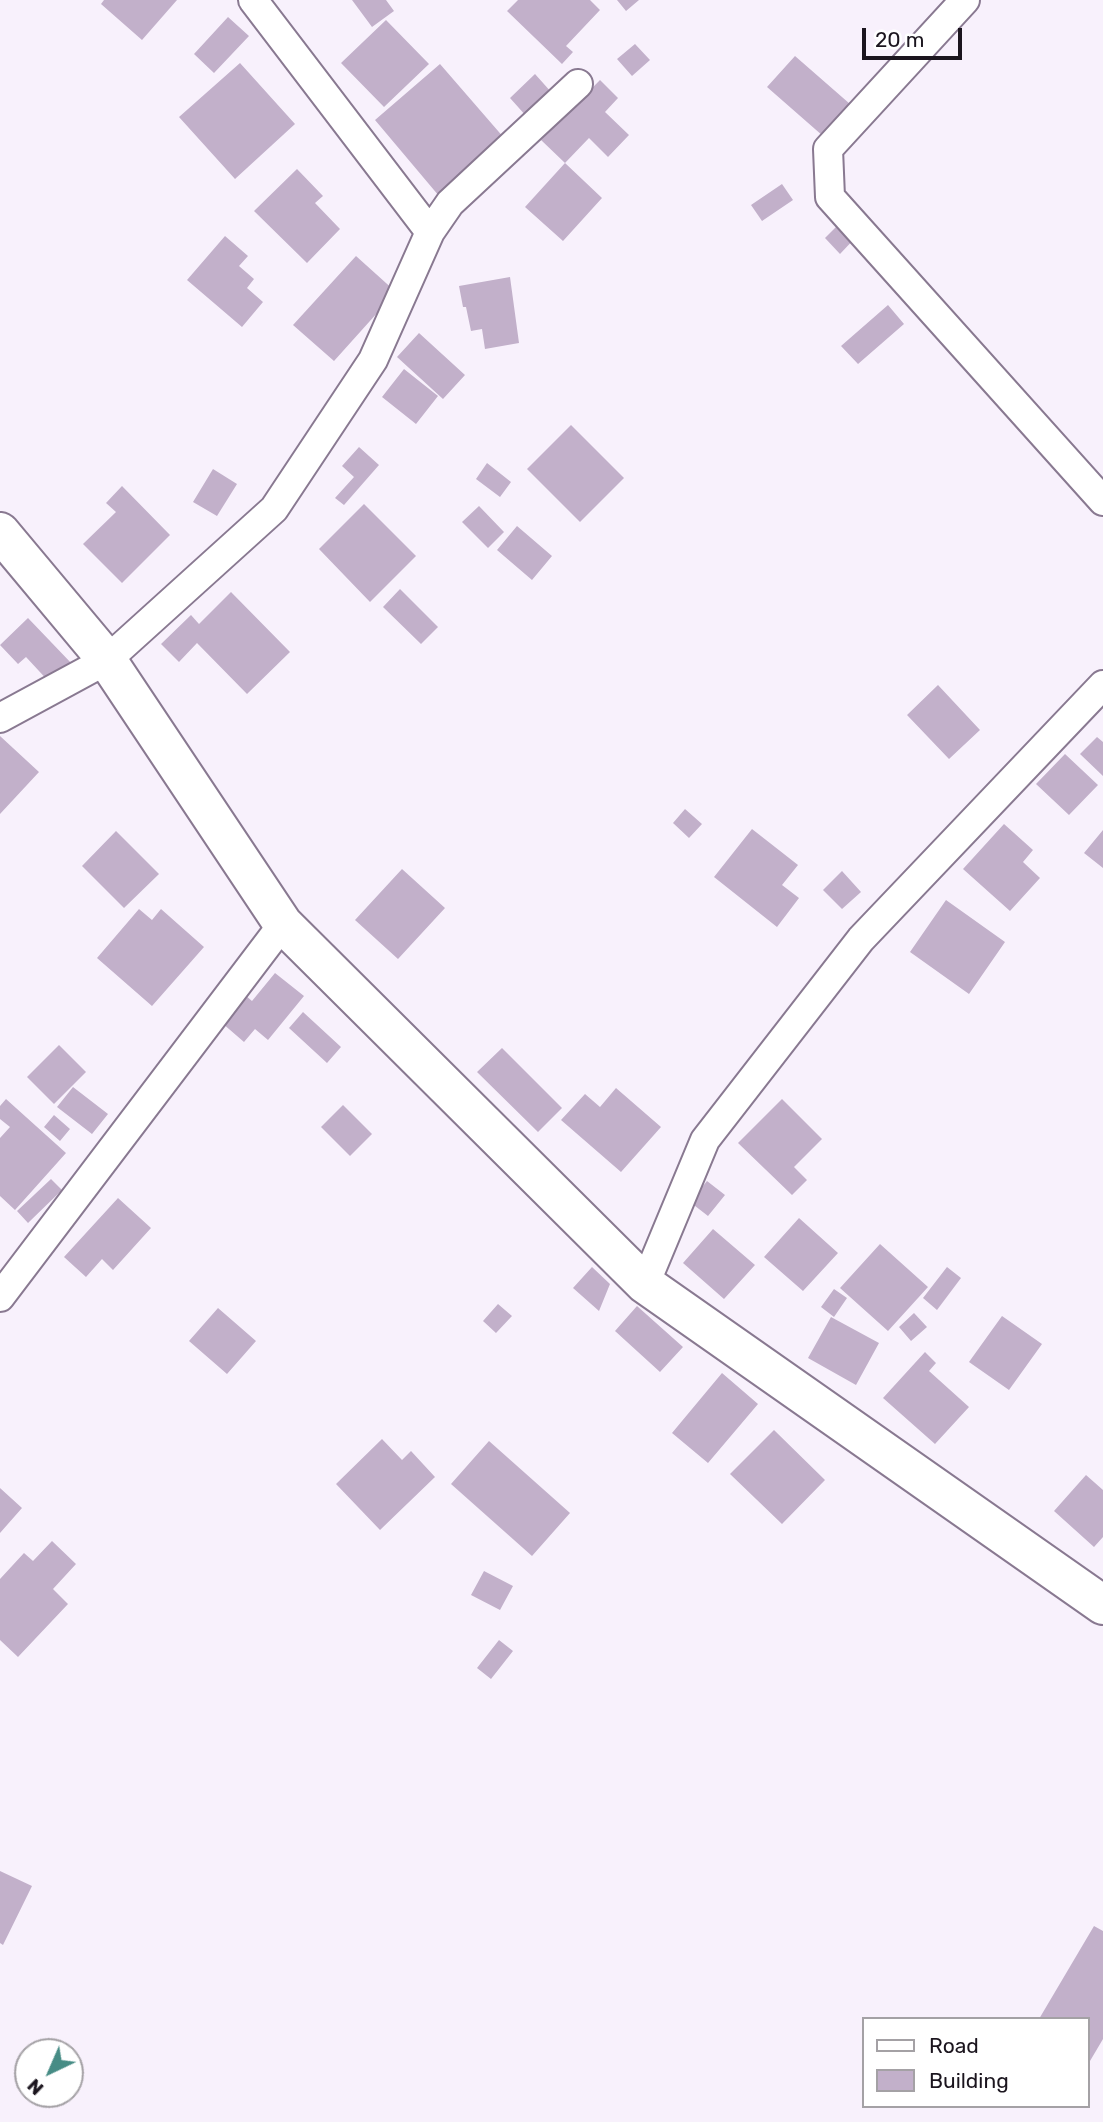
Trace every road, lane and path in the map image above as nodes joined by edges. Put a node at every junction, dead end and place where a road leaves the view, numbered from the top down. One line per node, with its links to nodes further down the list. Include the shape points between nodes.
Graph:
1 (253, 0): 4 (street)
2 (965, 0): 5 (street, via 828,149 830,197)
3 (578, 84): 4 (street, via 450,203)
4 (430, 232): 7 (street, via 373,360 274,509)
5 (1103, 501)
6 (0, 532): 7 (street)
7 (107, 660): 9 (street); 10 (street)
8 (1103, 685): 11 (street, via 861,939 705,1140)
9 (0, 718)
10 (284, 924): 11 (street); 12 (street)
11 (645, 1284): 13 (street)
12 (0, 1297)
13 (1103, 1605)

